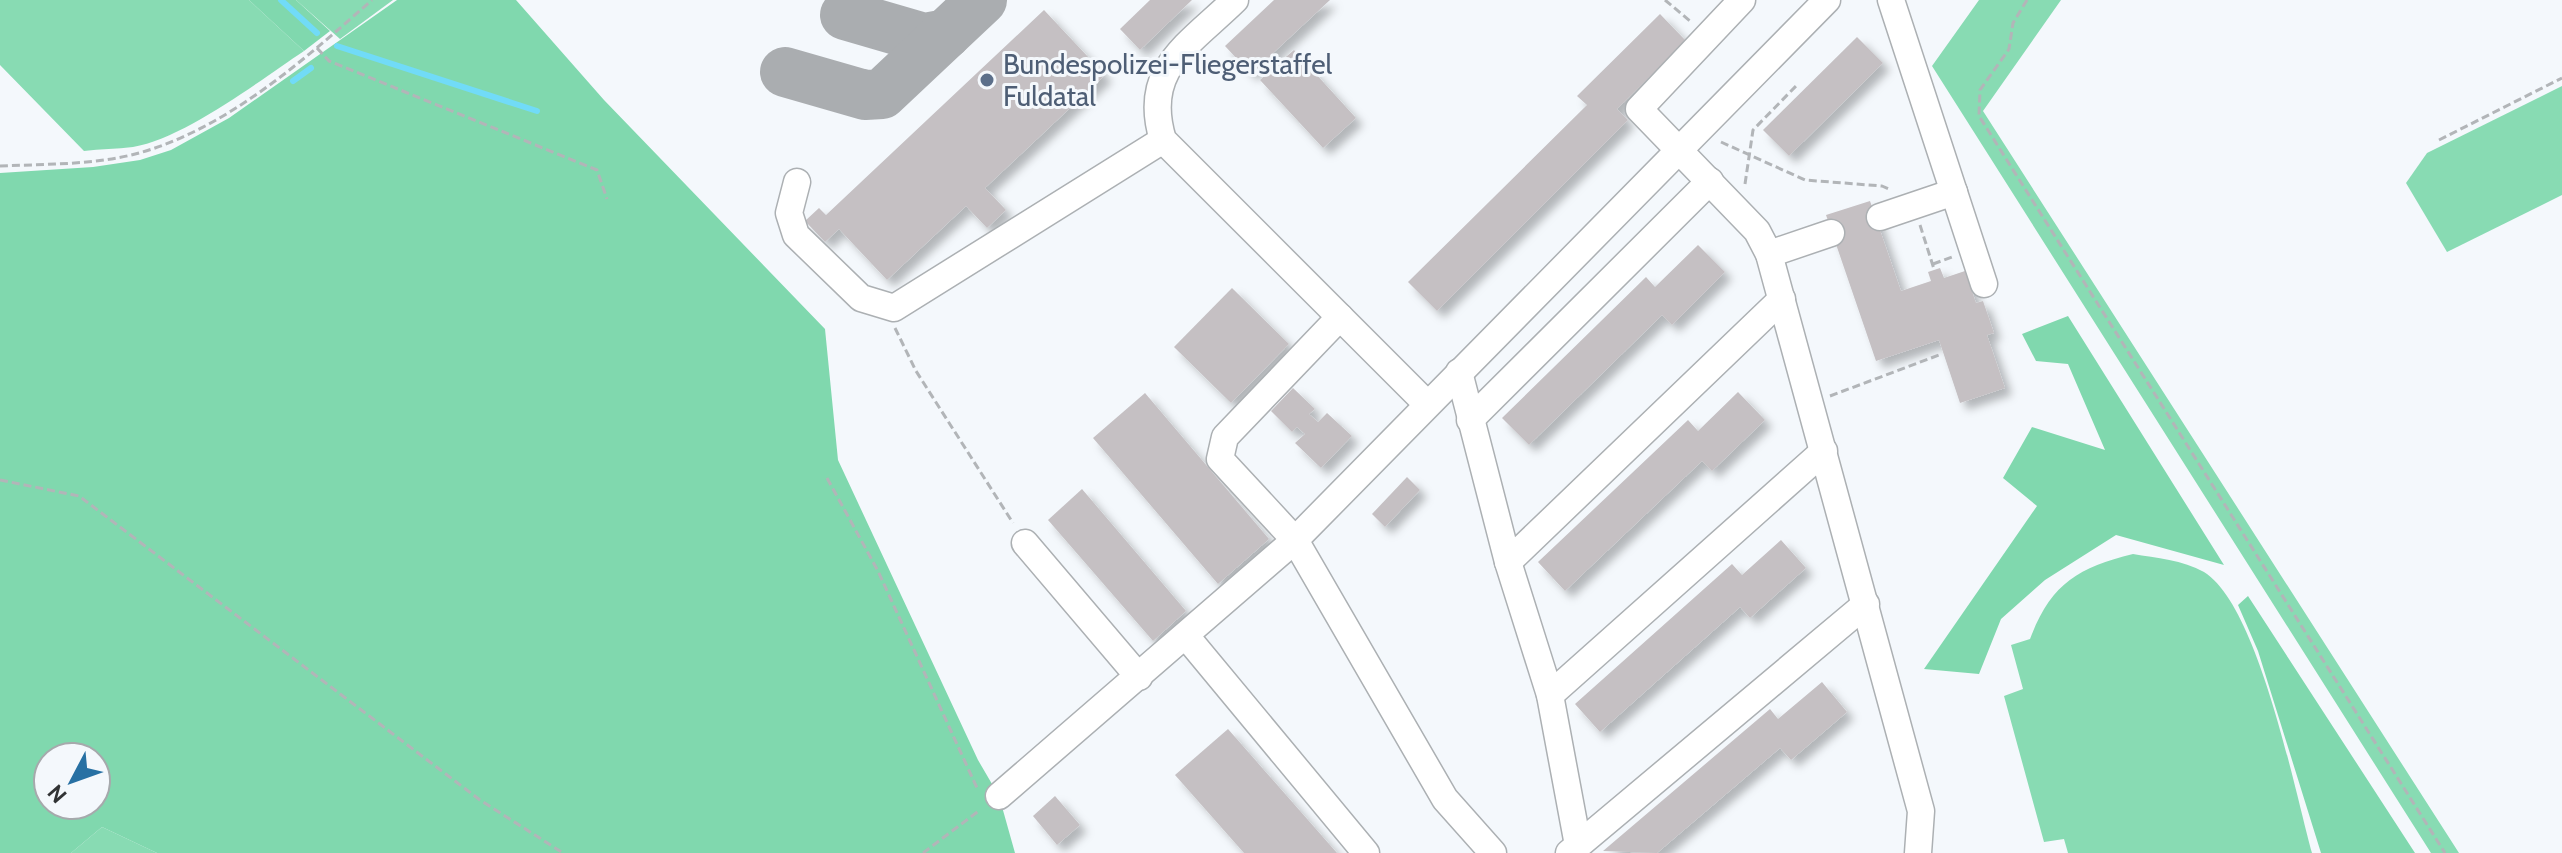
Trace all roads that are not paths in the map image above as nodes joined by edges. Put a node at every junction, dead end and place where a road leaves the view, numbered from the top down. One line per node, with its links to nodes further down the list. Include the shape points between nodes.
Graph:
1 (1235, 0): 5 (lane, via 1160,80 1156,108)
2 (1742, 0): 6 (lane, via 1639,109)
3 (1827, 0): 6 (lane)
4 (1891, 0): 9 (lane)
5 (1163, 140): 8 (lane, via 894,308 861,298 796,235 789,213); 15 (lane)
6 (1681, 150): 7 (lane); 16 (lane)
7 (1710, 181): 12 (lane, via 1757,231); 18 (lane)
8 (797, 182)
9 (1954, 192): 10 (lane); 13 (lane)
10 (1880, 217)
11 (1831, 233): 12 (lane)
12 (1769, 254): 14 (lane)
13 (1984, 284)
14 (1782, 299): 19 (lane); 22 (lane)
15 (1340, 317): 17 (lane); 20 (lane, via 1225,437 1220,449 1224,465)
16 (1459, 372): 17 (lane); 18 (lane)
17 (1427, 404): 20 (lane)
18 (1470, 420): 22 (lane)
19 (1824, 451): 23 (lane); 26 (lane)
20 (1295, 540): 24 (lane); 30 (lane, via 1445,799)
21 (1025, 543): 25 (lane)
22 (1508, 562): 26 (lane)
23 (1866, 604): 28 (lane); 31 (lane, via 1921,811)
24 (1186, 636): 25 (lane); 29 (lane)
25 (1139, 677): 27 (lane)
26 (1550, 695): 28 (lane)
27 (992, 801)
28 (1573, 849)
29 (1366, 853)
30 (1493, 853)
31 (1918, 853)

